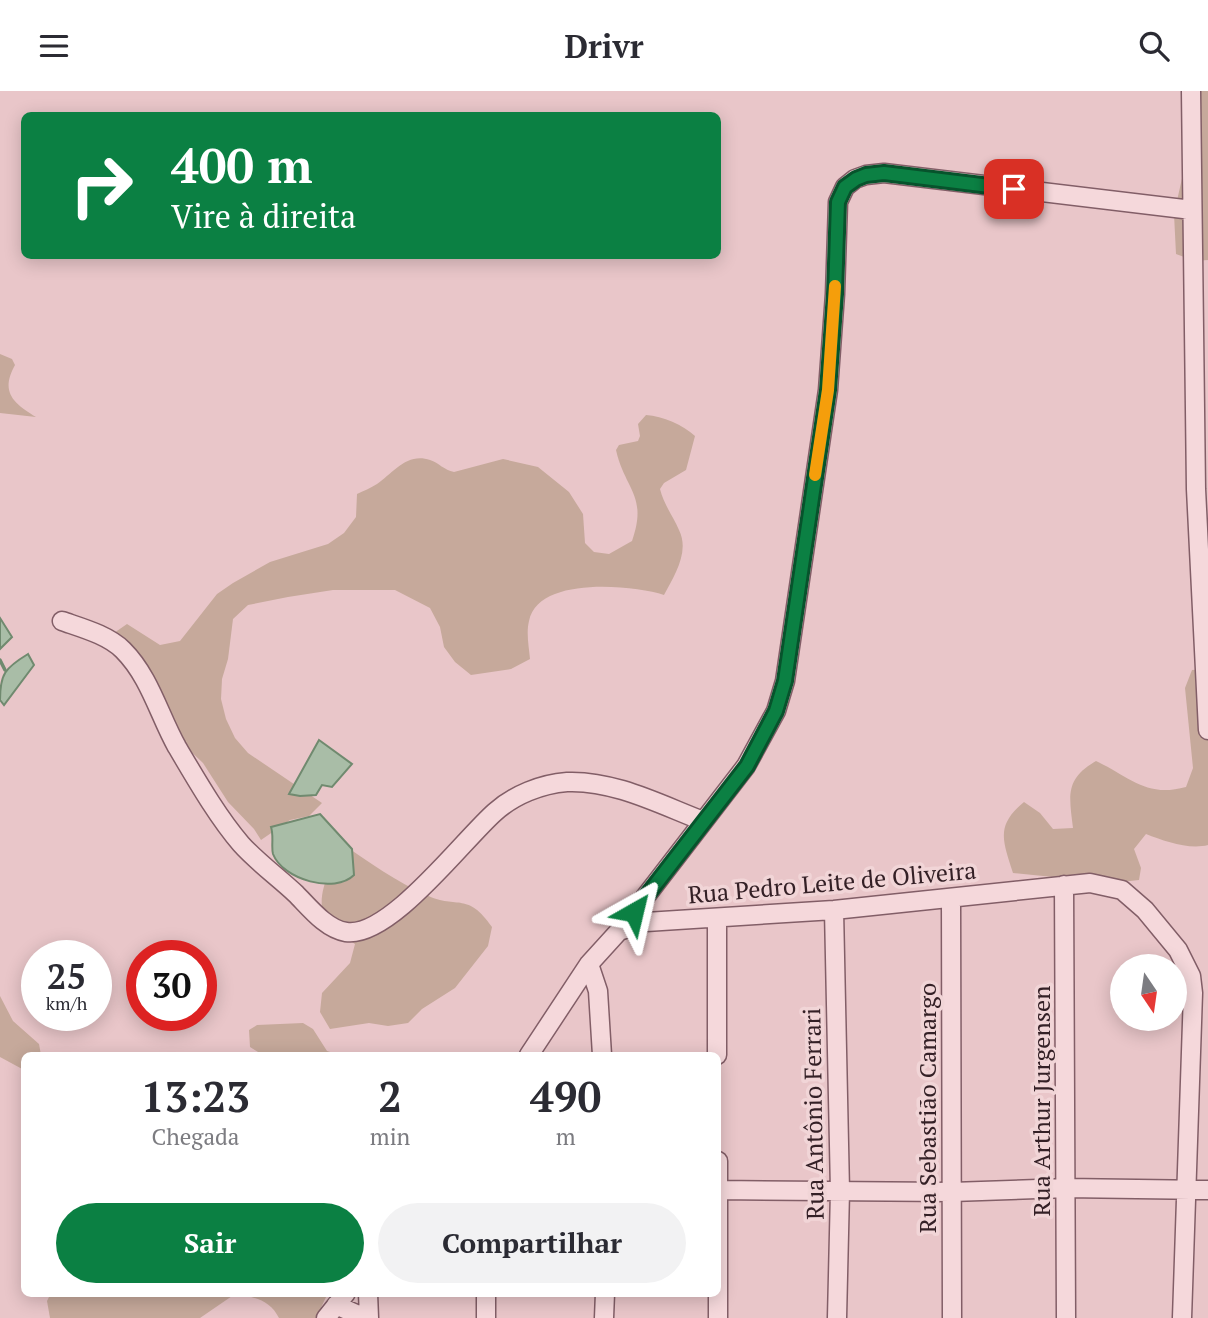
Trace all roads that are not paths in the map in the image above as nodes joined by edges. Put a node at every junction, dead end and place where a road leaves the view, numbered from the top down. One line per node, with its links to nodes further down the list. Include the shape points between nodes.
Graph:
1 (1191, 91): 2 (street)
2 (1192, 209): 4 (street, via 1196,489); 5 (street, via 884,173 866,175 845,187 838,202 828,390 785,681 776,711 747,766)
3 (62, 621): 5 (street, via 121,647 139,667 177,746 242,844 325,922 345,932 365,930 384,921 496,811 537,787 567,782 616,788)
4 (1208, 730)
5 (704, 821): 10 (street)
6 (1064, 885): 7 (street, Rua Pedro Leite de Oliveira); 15 (street, Rua Arthur Jurgensen); 18 (street, Rua Pedro Leite de Oliveira, via 1090,883 1122,890 1178,950 1191,976)
7 (951, 898): 8 (street, Rua Pedro Leite de Oliveira); 20 (street, Rua Sebastião Camargo)
8 (834, 910): 9 (street, Rua Pedro Leite de Oliveira); 19 (street, Rua Antônio Ferrari)
9 (717, 919): 10 (street, Rua Pedro Leite de Oliveira, via 646,922); 14 (street)
10 (619, 931): 11 (street)
11 (589, 964): 12 (street); 13 (street, via 597,991)
12 (530, 1052)
13 (602, 1052)
14 (717, 1052)
15 (1066, 1188): 18 (street); 20 (street); 32 (street, Rua Arthur Jurgensen)
16 (1208, 1189): 18 (street)
17 (721, 1190): 19 (street)
18 (1186, 1190): 33 (street, Rua Pedro Leite de Oliveira)
19 (840, 1191): 20 (street); 30 (street, Rua Antônio Ferrari)
20 (952, 1192): 31 (street, Rua Sebastião Camargo)
21 (368, 1297): 26 (street)
22 (486, 1297): 27 (street)
23 (605, 1297): 28 (street)
24 (718, 1297): 29 (street)
25 (336, 1305): 26 (street)
26 (367, 1318)
27 (486, 1318)
28 (604, 1318)
29 (718, 1318)
30 (837, 1318)
31 (952, 1318)
32 (1066, 1318)
33 (1182, 1318)

